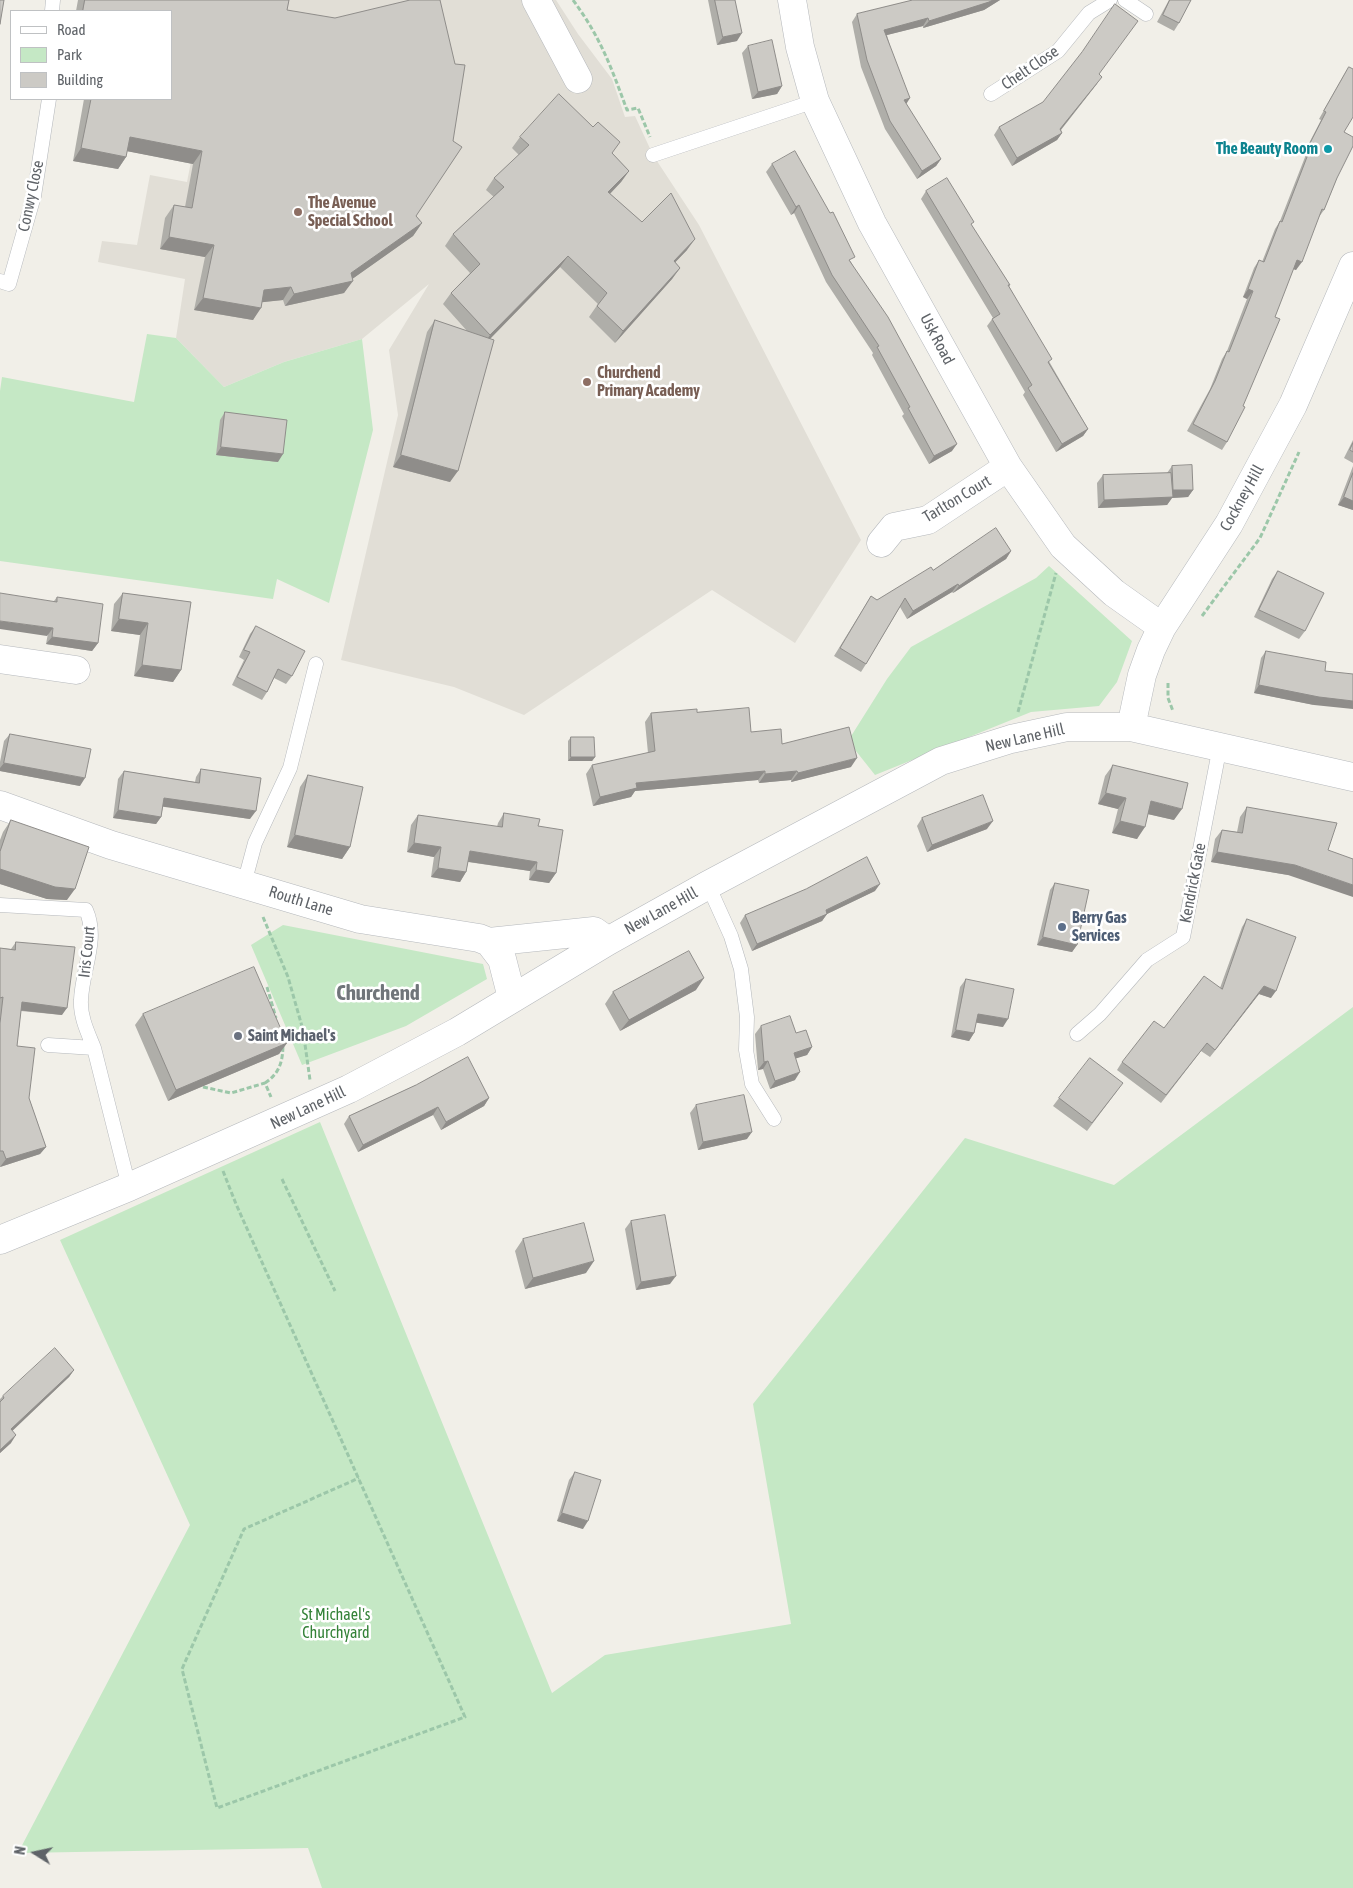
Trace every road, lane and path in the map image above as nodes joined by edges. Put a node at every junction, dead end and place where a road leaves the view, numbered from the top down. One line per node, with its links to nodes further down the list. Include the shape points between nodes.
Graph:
1 (536, 0): 7 (street)
2 (573, 0): 11 (path, via 606,52 627,110 638,108)
3 (792, 0): 10 (street, Usk Road, via 800,47)
4 (1110, 0): 8 (lane, Chelt Close, via 1089,13 1058,51)
5 (1125, 0): 6 (lane)
6 (1146, 14)
7 (578, 79)
8 (991, 94)
9 (49, 100): 13 (lane, Conwy Close, via 34,196 9,284)
10 (815, 101): 11 (lane); 15 (street, Usk Road, via 872,223)
11 (652, 149)
12 (1353, 266): 19 (street, Cockney Hill, via 1293,405 1229,524)
13 (0, 281)
14 (1302, 446): 18 (path, via 1260,538)
15 (1008, 467): 16 (street, Tarlton Court, via 928,520 894,528); 17 (street, Usk Road)
16 (881, 543)
17 (1063, 546): 19 (street, Usk Road, via 1114,593); 26 (path)
18 (1198, 622)
19 (1162, 627): 25 (street, Cockney Hill, via 1142,675)
20 (0, 659): 22 (street)
21 (316, 664): 30 (lane, via 290,768 255,843)
22 (76, 670)
23 (1168, 676): 24 (path, via 1168,698)
24 (1175, 715)
25 (1131, 727): 26 (street, New Lane Hill, via 1067,727); 27 (street, New Lane Hill)
26 (1011, 739): 31 (street, New Lane Hill, via 941,761)
27 (1220, 746): 28 (street, New Lane Hill); 39 (lane, Kendrick Gate, via 1183,937 1147,960 1100,1014)
28 (1353, 777)
29 (0, 804): 30 (street, Routh Lane, via 111,845)
30 (243, 883): 34 (street, Routh Lane, via 360,919); 44 (path, via 266,922 288,977 303,1030)
31 (708, 885): 33 (street, New Lane Hill); 45 (lane, via 731,936 741,969 747,1017 746,1050 752,1084)
32 (0, 905): 41 (lane, Iris Court, via 86,910 92,923 81,1001 83,1018)
33 (608, 941): 34 (street, Routh Lane, via 594,931); 36 (street, New Lane Hill)
34 (489, 942): 36 (street, via 502,959)
35 (267, 987): 37 (path)
36 (512, 998): 44 (street, New Lane Hill, via 437,1043)
37 (278, 1024)
38 (280, 1033): 42 (path, via 283,1056 277,1075)
39 (1077, 1034)
40 (48, 1045): 41 (lane)
41 (94, 1048): 49 (lane, Iris Court)
42 (265, 1083): 43 (path, via 232,1093); 46 (path)
43 (203, 1087)
44 (314, 1105): 46 (street, New Lane Hill)
45 (774, 1119)
46 (279, 1121): 47 (street, New Lane Hill)
47 (214, 1150): 49 (street, New Lane Hill); 52 (path)
48 (282, 1179): 51 (path)
49 (129, 1187): 50 (street, New Lane Hill)
50 (0, 1240)
51 (335, 1291)
52 (358, 1478): 52 (path, via 465,1717 217,1808 182,1669 244,1529)

